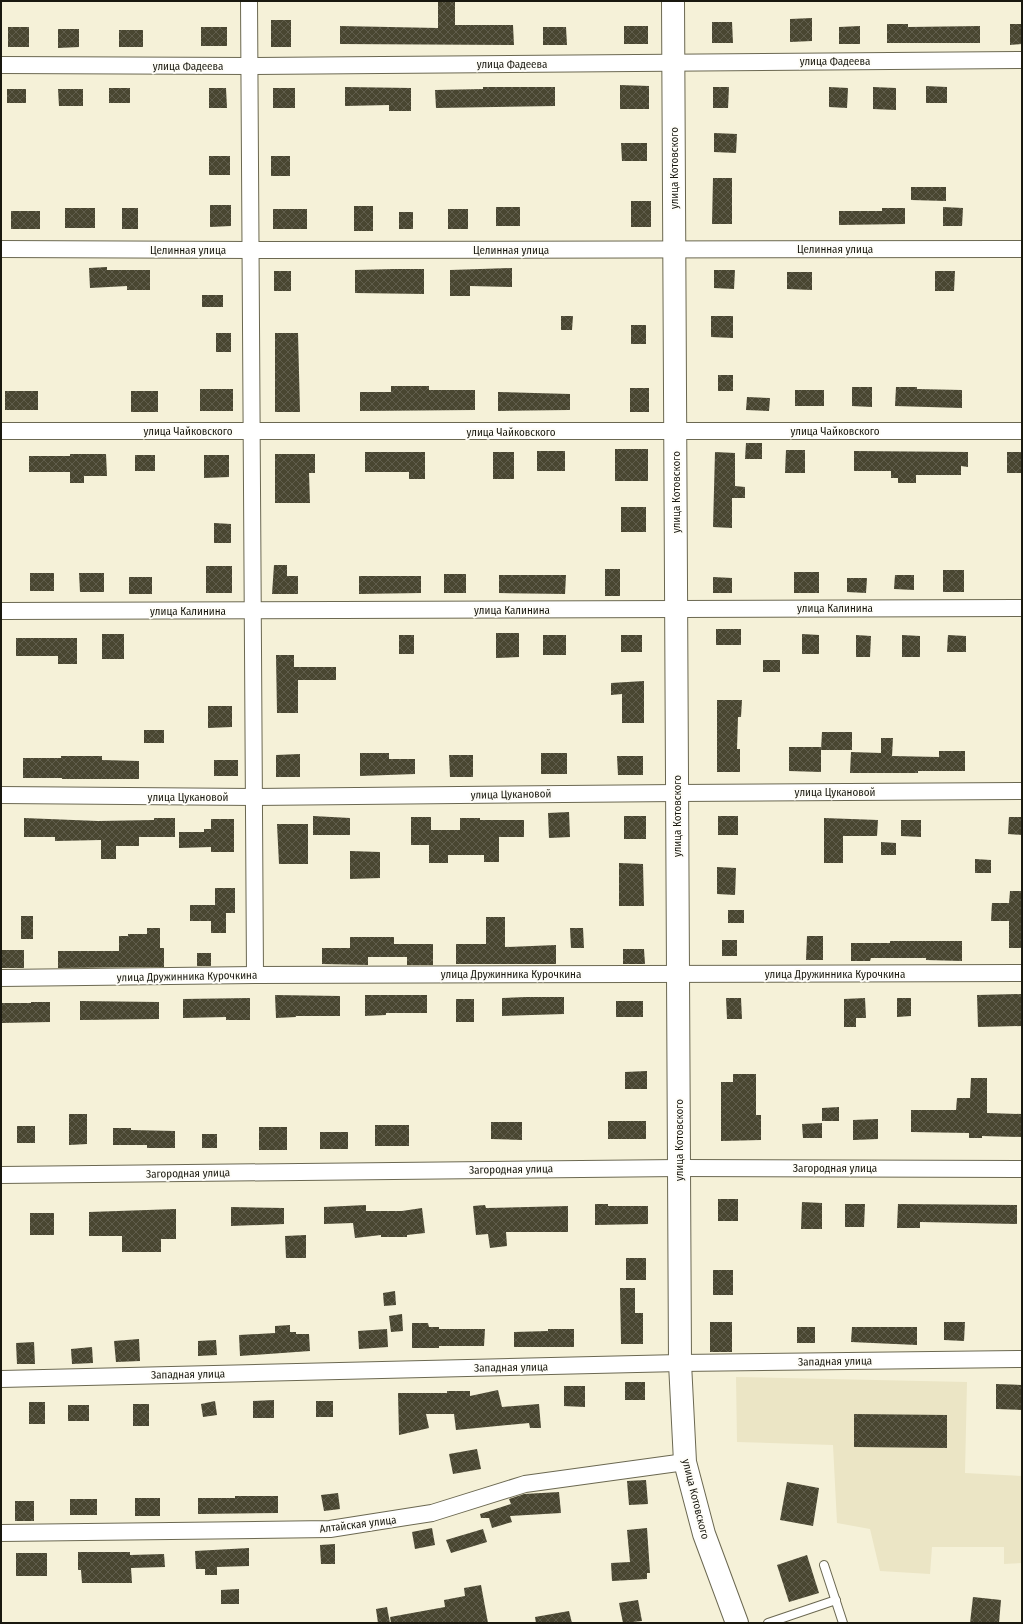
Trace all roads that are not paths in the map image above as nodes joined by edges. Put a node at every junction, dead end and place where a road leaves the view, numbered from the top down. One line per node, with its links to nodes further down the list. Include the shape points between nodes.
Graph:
1 (249, 1): 6 (street)
2 (673, 1): 4 (street, улица Котовского)
3 (1022, 60): 4 (street, улица Фадеева)
4 (674, 63): 6 (street, улица Фадеева); 10 (street, улица Котовского)
5 (1, 65): 6 (street, улица Фадеева)
6 (250, 66): 9 (street)
7 (1, 249): 9 (street, Целинная улица)
8 (1022, 249): 10 (street, Целинная улица)
9 (251, 250): 10 (street, Целинная улица); 14 (street)
10 (674, 250): 12 (street, улица Котовского)
11 (1, 431): 14 (street, улица Чайковского)
12 (676, 431): 13 (street, улица Чайковского); 14 (street, улица Чайковского); 16 (street, улица Котовского)
13 (1022, 431)
14 (252, 432): 18 (street)
15 (1022, 608): 16 (street, улица Калинина)
16 (676, 609): 18 (street, улица Калинина); 20 (street, улица Котовского)
17 (1, 611): 18 (street, улица Калинина)
18 (253, 611): 22 (street)
19 (1022, 791): 20 (street, улица Цукановой)
20 (677, 793): 22 (street, улица Цукановой); 24 (street, улица Котовского)
21 (1, 795): 22 (street, улица Цукановой)
22 (254, 797): 25 (street)
23 (1022, 973): 24 (street, улица Дружинника Курочкина)
24 (678, 974): 25 (street, улица Дружинника Курочкина); 27 (street, улица Котовского)
25 (255, 975): 26 (street, улица Дружинника Курочкина)
26 (1, 978)
27 (679, 1168): 28 (street, Загородная улица); 29 (street, Загородная улица); 31 (street, улица Котовского)
28 (1022, 1169)
29 (1, 1175)
30 (1022, 1359): 31 (street, Западная улица)
31 (680, 1363): 32 (street, Западная улица); 33 (street, улица Котовского)
32 (1, 1379)
33 (685, 1462): 34 (street, Алтайская улица, via 525,1484 432,1513 330,1529); 37 (street, улица Котовского, via 704,1534)
34 (1, 1533)
35 (824, 1565): 36 (lane)
36 (836, 1600): 38 (lane); 39 (lane)
37 (736, 1623)
38 (768, 1623)
39 (843, 1623)

